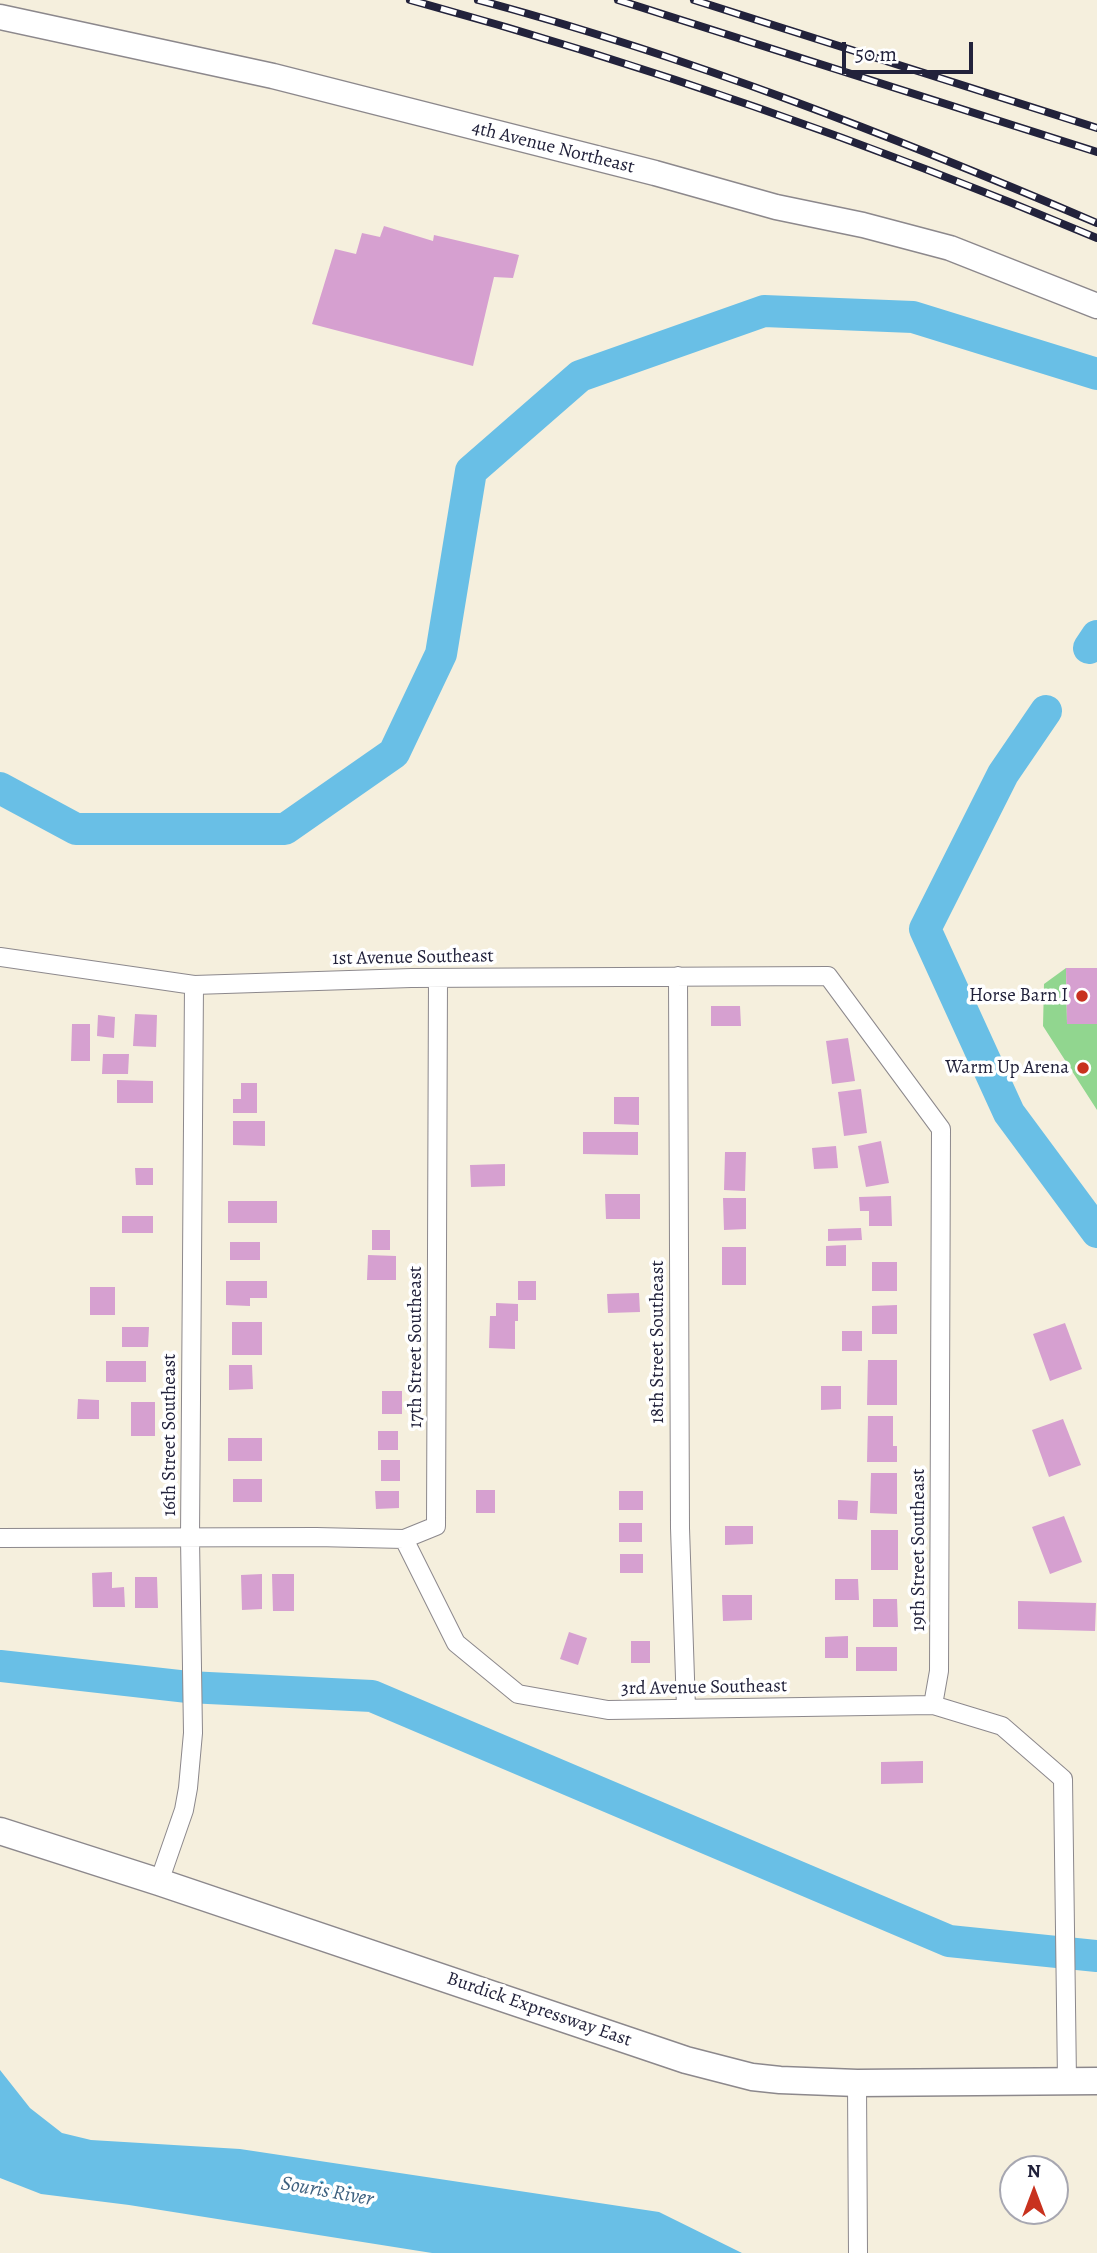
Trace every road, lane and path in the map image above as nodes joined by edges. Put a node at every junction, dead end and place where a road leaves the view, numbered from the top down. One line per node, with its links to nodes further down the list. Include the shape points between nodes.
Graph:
1 (0, 17): 2 (street, 4th Avenue Northeast, via 273,76 776,207 863,225 950,248)
2 (1097, 306)
3 (0, 957): 7 (street, 1st Avenue Southeast)
4 (678, 976): 5 (street, 1st Avenue Southeast); 6 (street, 1st Avenue Southeast); 12 (street, 18th Street Southeast, via 680,1528)
5 (828, 976): 11 (street, 19th Street Southeast, via 940,1129 939,1671)
6 (438, 978): 7 (street, 1st Avenue Southeast); 10 (street, 17th Street Southeast, via 436,1526)
7 (194, 985): 9 (street, 16th Street Southeast)
8 (0, 1538): 9 (street)
9 (190, 1538): 10 (street); 14 (street, 16th Street Southeast, via 193,1733 184,1810)
10 (404, 1539): 12 (street, 3rd Avenue Southeast, via 456,1643 518,1694 608,1710)
11 (933, 1705): 12 (street, 3rd Avenue Southeast); 15 (street, via 1002,1726 1063,1779)
12 (686, 1708)
13 (0, 1831): 14 (main road, Burdick Expressway East)
14 (159, 1881): 17 (main road, Burdick Expressway East, via 686,2060 752,2077)
15 (1067, 2081): 16 (main road, Burdick Expressway East); 17 (main road, Burdick Expressway East)
16 (1097, 2081)
17 (857, 2083): 18 (street)
18 (858, 2253)

